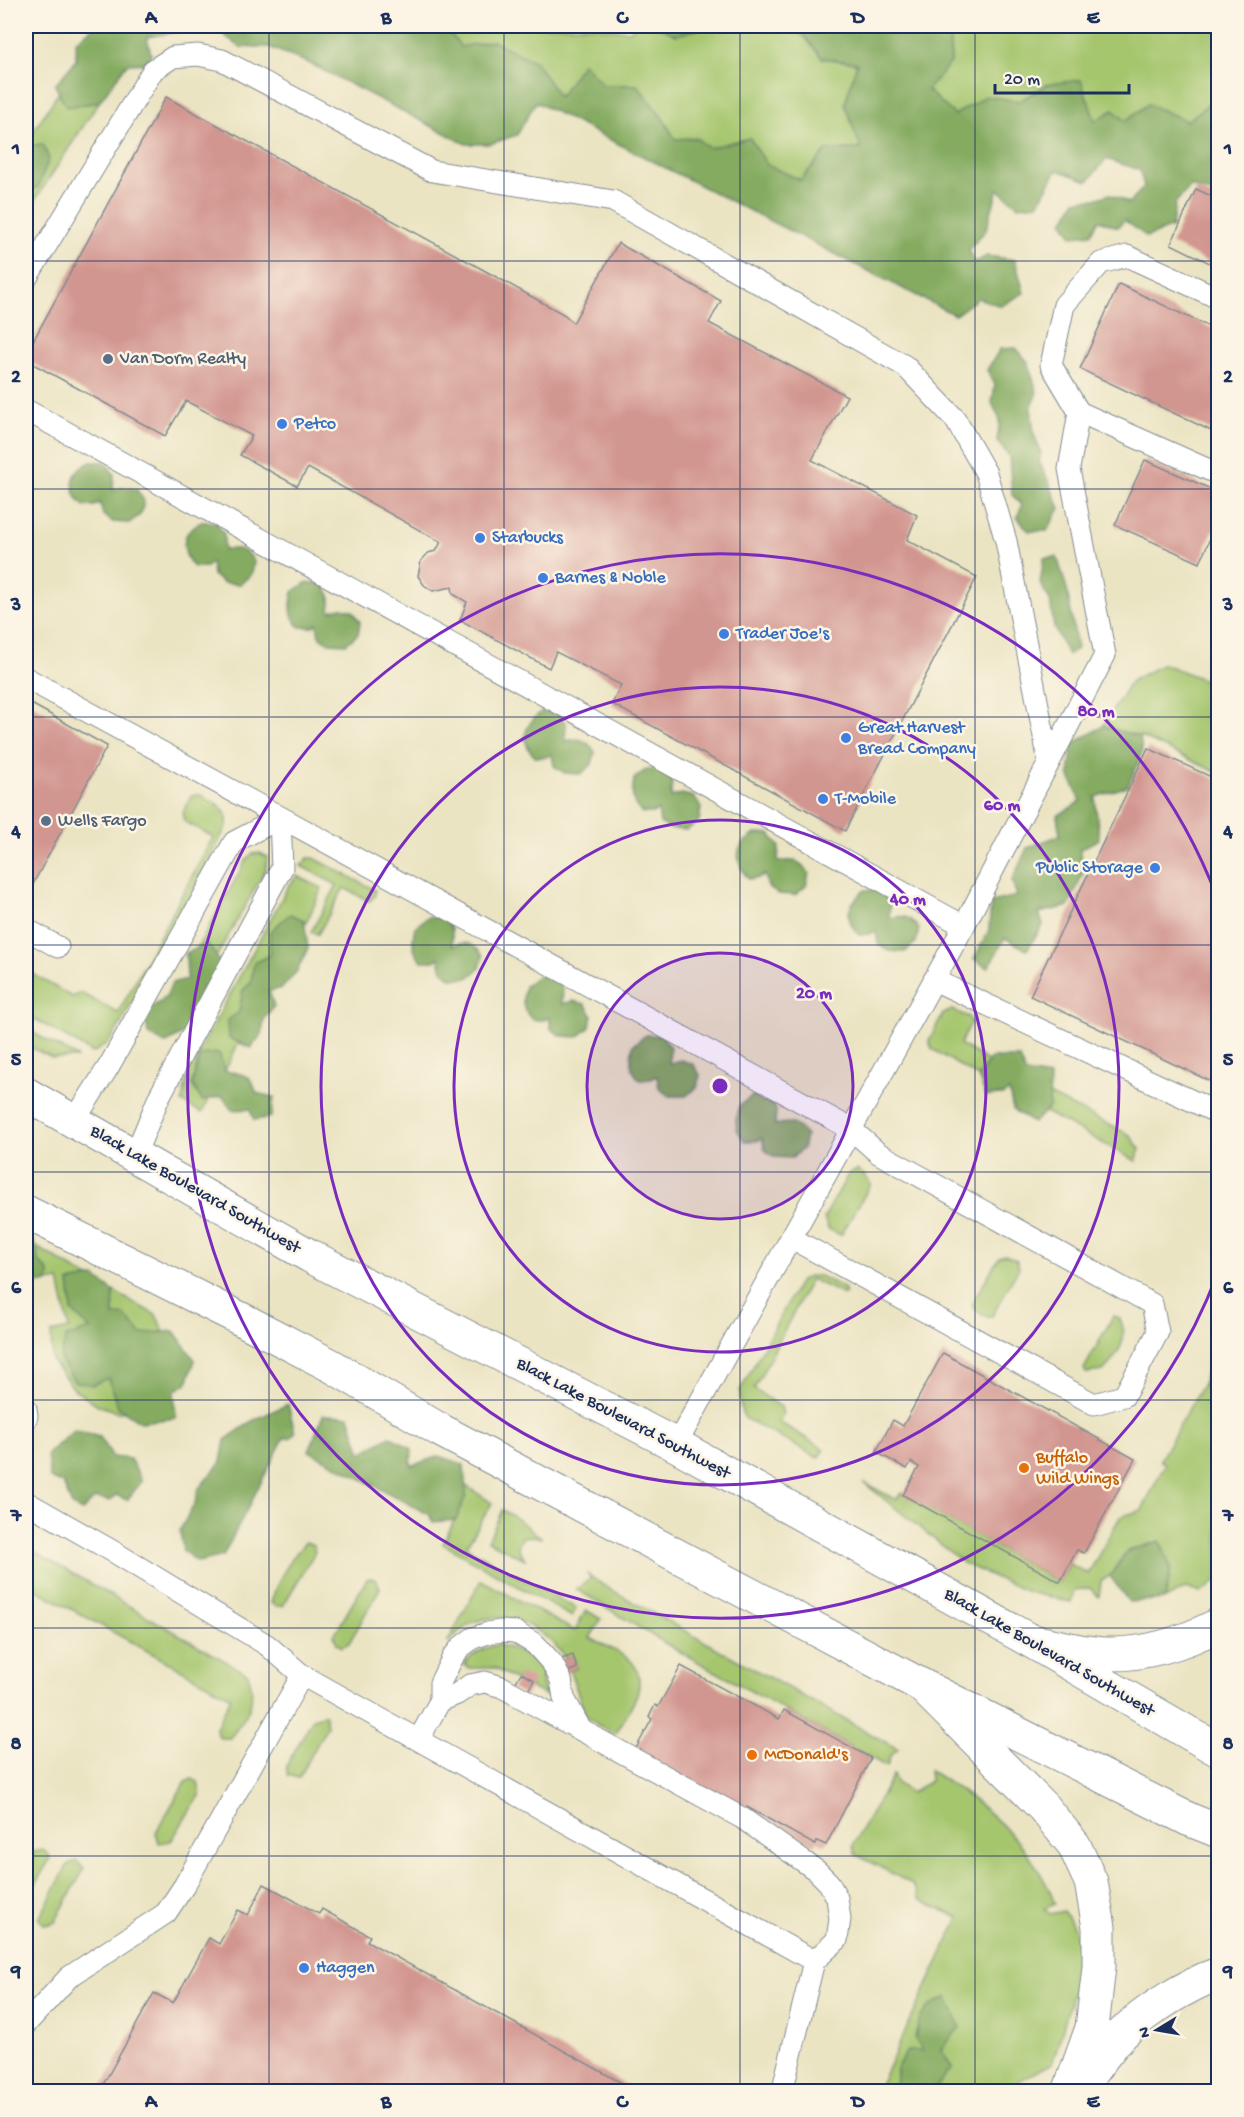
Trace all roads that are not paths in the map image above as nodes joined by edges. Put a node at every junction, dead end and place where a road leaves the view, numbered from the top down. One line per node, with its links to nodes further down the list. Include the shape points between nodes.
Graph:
1 (26, 279): 7 (lane, via 153,70 173,57 198,55 222,60 432,171 613,201 905,366 955,419 986,473 1006,542)
2 (1218, 298): 4 (lane, via 1127,256 1101,263 1064,305 1051,365)
3 (26, 411): 9 (lane)
4 (1079, 412): 5 (lane); 7 (lane, via 1069,470 1105,655)
5 (1218, 474)
6 (26, 678): 8 (lane)
7 (1049, 762): 9 (lane)
8 (280, 818): 15 (lane, via 234,842 109,1066); 16 (lane); 17 (lane, via 282,868 159,1097)
9 (964, 926): 12 (lane)
10 (26, 929): 11 (lane)
11 (58, 947)
12 (934, 980): 14 (lane); 16 (lane)
13 (26, 1094): 15 (main road, Black Lake Boulevard Southwest)
14 (1218, 1113)
15 (74, 1121): 17 (main road, Black Lake Boulevard Southwest)
16 (851, 1129): 19 (lane); 19 (lane, via 878,1154 1152,1304 1158,1332 1124,1396 1094,1404)
17 (135, 1155): 22 (main road, Black Lake Boulevard Southwest, via 310,1257)
18 (26, 1212): 27 (main road, via 332,1366 440,1430)
19 (791, 1238): 22 (lane)
20 (26, 1409): 21 (lane)
21 (26, 1419)
22 (676, 1445): 25 (main road, Black Lake Boulevard Southwest)
23 (26, 1502): 26 (lane, via 267,1645)
24 (1218, 1625): 25 (main road, via 1150,1652 1105,1654)
25 (1029, 1640): 31 (main road, Black Lake Boulevard Southwest)
26 (302, 1675): 30 (lane); 35 (lane, via 166,1913 69,1977)
27 (921, 1685): 32 (main road); 37 (main road, via 1043,1807 1074,1845 1091,1882 1099,1927 1098,1977 1092,2028)
28 (440, 1701): 29 (lane, via 470,1685 485,1682); 29 (lane, via 440,1683 461,1647 488,1633 514,1632 535,1644 552,1663); 30 (lane)
29 (580, 1728): 33 (lane, via 742,1818 817,1871 837,1898 840,1919 837,1940)
30 (418, 1740): 33 (lane)
31 (1218, 1750)
32 (1218, 1831)
33 (814, 1961): 36 (lane)
34 (1218, 1974): 38 (main road, via 1161,2003 1122,2034)
35 (26, 2024)
36 (778, 2088)
37 (1069, 2091)
38 (1076, 2091)

